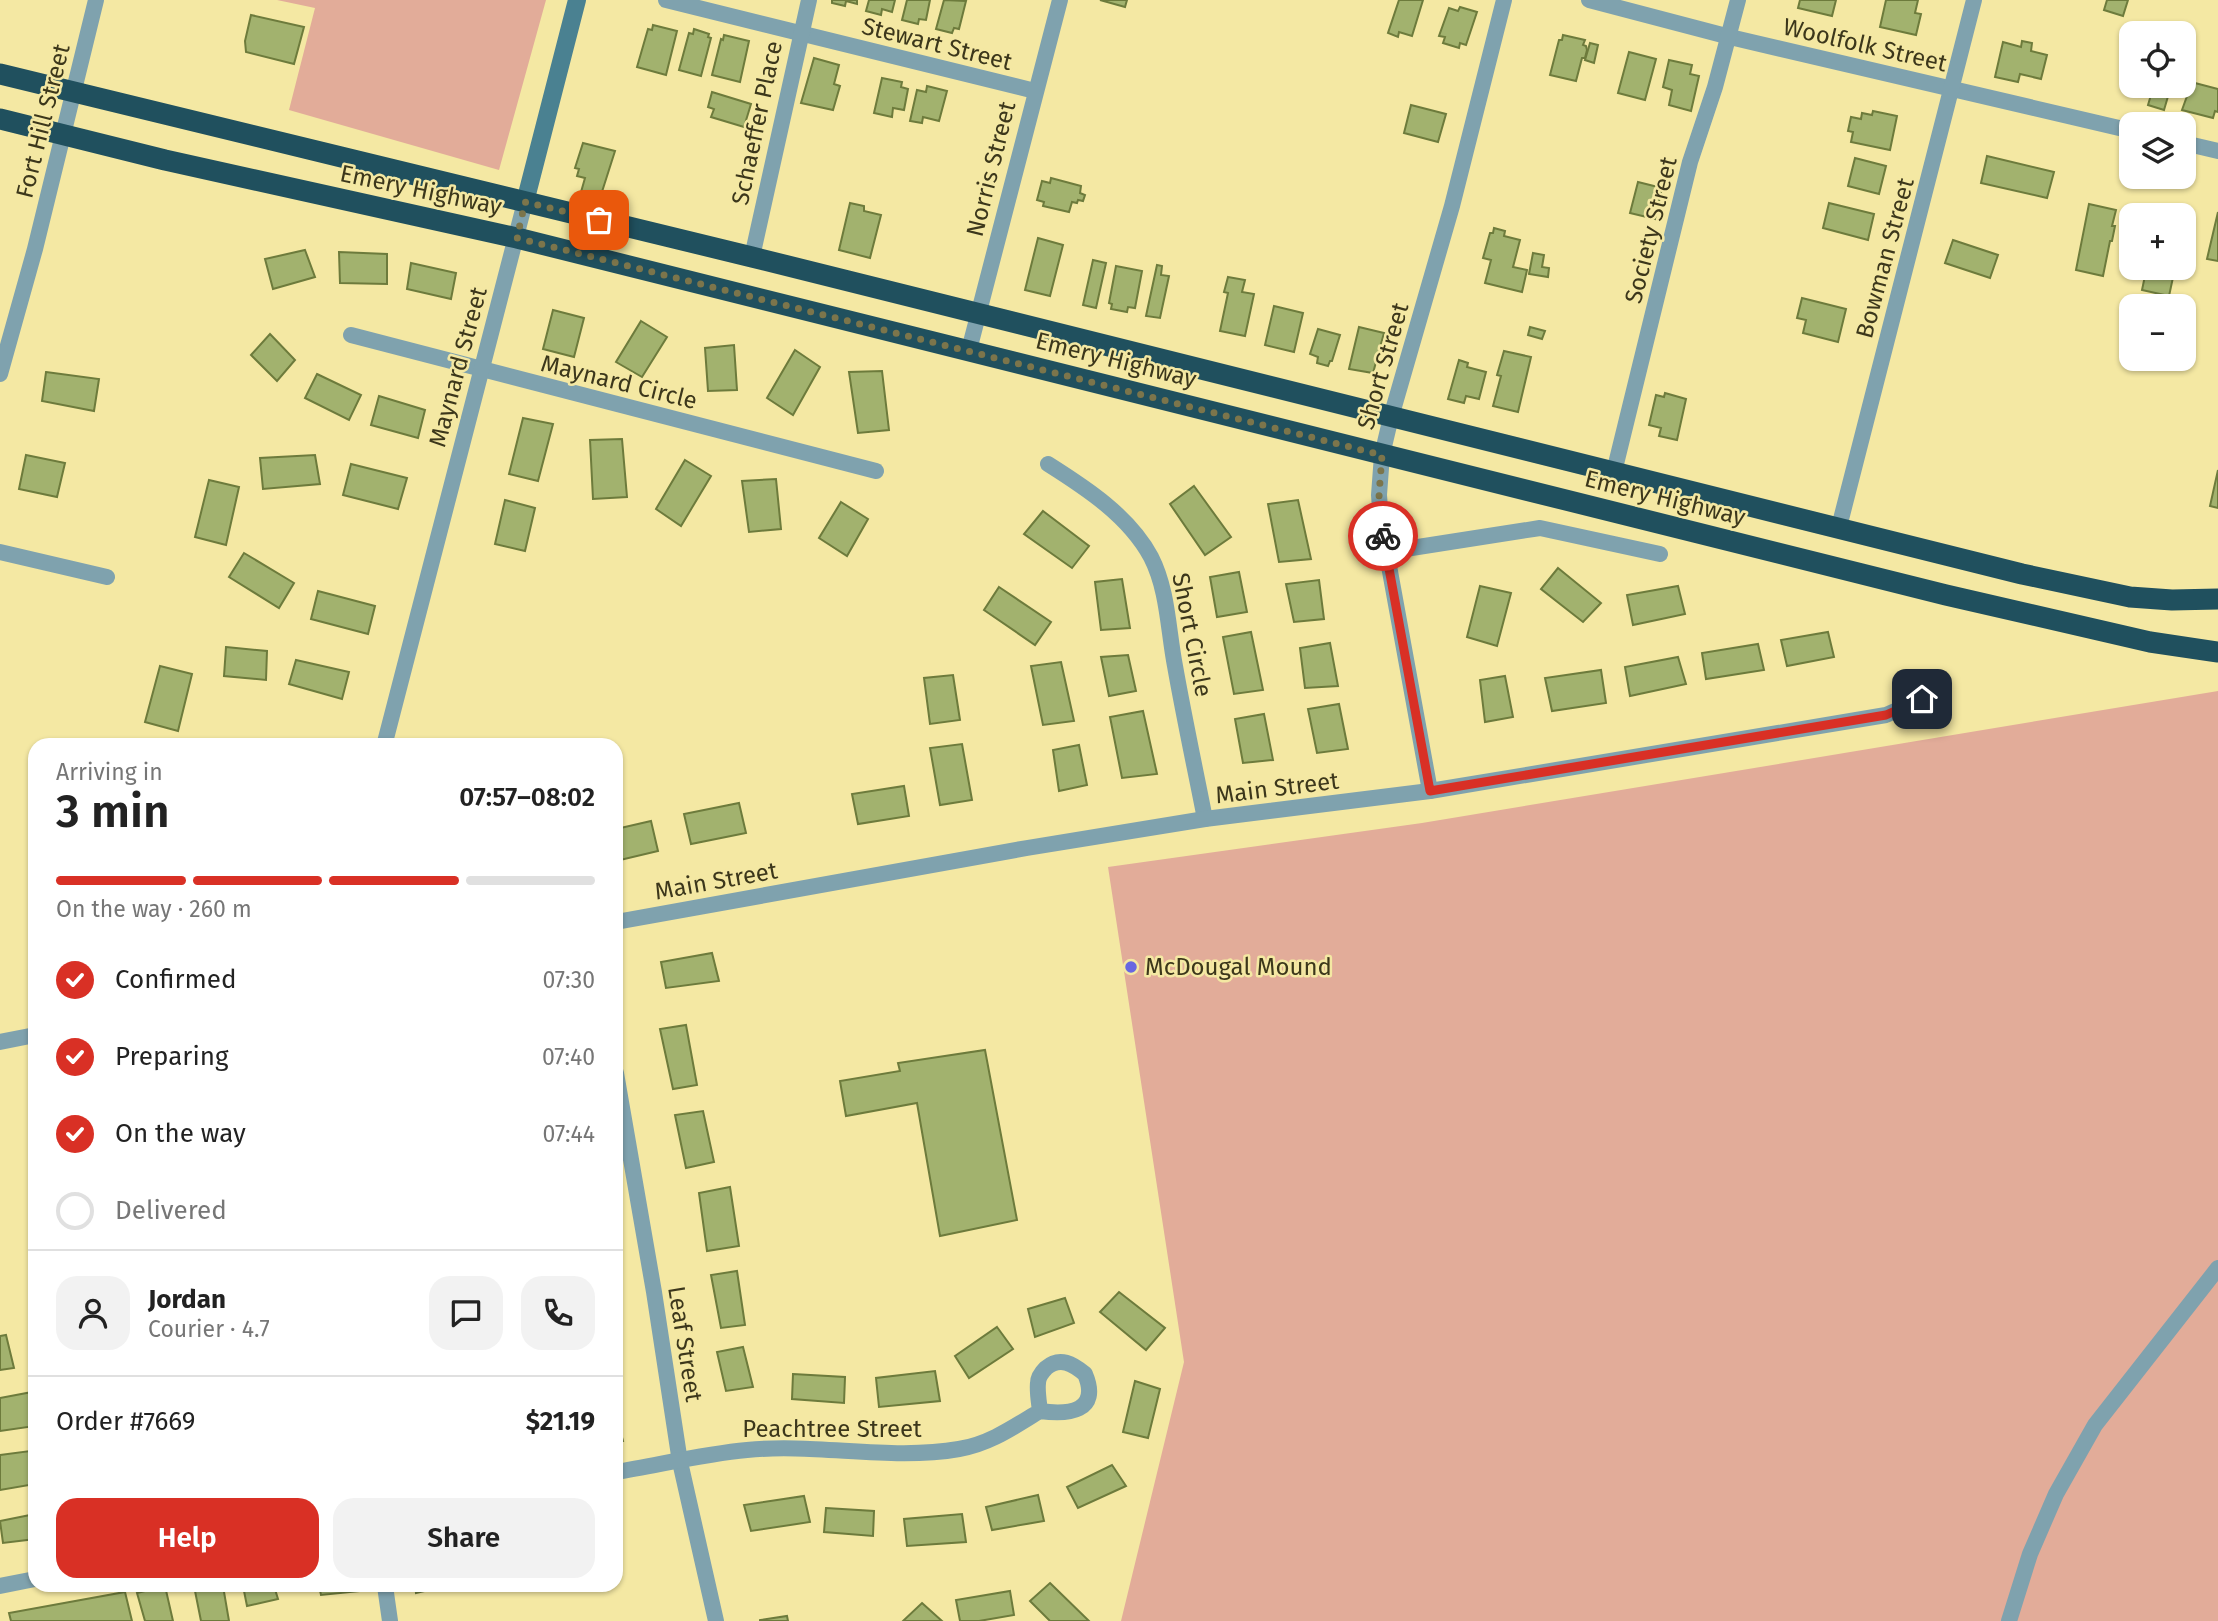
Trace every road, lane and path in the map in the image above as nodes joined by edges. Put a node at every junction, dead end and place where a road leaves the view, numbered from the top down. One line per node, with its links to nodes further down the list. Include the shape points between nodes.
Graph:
1 (96, 0): 15 (street, Fort Hill Street)
2 (577, 0): 21 (street, Maynard Street)
3 (666, 0): 10 (street, Stewart Street)
4 (808, 0): 10 (street, Schaeffer Place)
5 (1060, 0): 14 (street, Norris Street)
6 (1504, 0): 30 (street, Short Street, via 1452,206)
7 (1589, 0): 11 (street, Woolfolk Street)
8 (1738, 0): 11 (street, Society Street)
9 (1974, 0): 13 (street, Bowman Street)
10 (800, 33): 14 (street, Stewart Street); 23 (street, Schaeffer Place)
11 (1730, 37): 13 (street, Woolfolk Street); 34 (street, Society Street, via 1690,162)
12 (0, 74): 15 (highway, Emery Highway)
13 (1952, 89): 17 (street, Woolfolk Street); 35 (street, Bowman Street)
14 (1035, 91): 24 (street, Norris Street)
15 (74, 93): 18 (street, Fort Hill Street); 21 (highway, Emery Highway)
16 (0, 119): 18 (highway, Emery Highway)
17 (2119, 128)
18 (63, 134): 22 (highway, Emery Highway); 26 (street, Fort Hill Street, via 35,249)
19 (2196, 146): 20 (street)
20 (2218, 151)
21 (525, 202): 22 (street, Maynard Street); 23 (highway, Emery Highway)
22 (517, 238): 27 (highway, Emery Highway); 28 (street, Maynard Street)
23 (752, 257): 24 (highway, Emery Highway)
24 (978, 313): 27 (street, Norris Street); 30 (highway, Emery Highway)
25 (351, 335): 28 (street, Maynard Circle)
26 (4, 340): 29 (street, Fort Hill Street)
27 (969, 350): 31 (highway, Emery Highway)
28 (482, 370): 33 (street, Maynard Circle); 43 (street, Maynard Street)
29 (0, 374)
30 (1391, 417): 31 (street, Short Street); 34 (highway, Emery Highway)
31 (1382, 455): 37 (street, Short Street, via 1379,495); 41 (highway, Emery Highway, via 1946,596 2150,642)
32 (1048, 464): 45 (street, Short Circle, via 1090,491 1120,519 1150,555 1161,579)
33 (877, 471)
34 (1614, 472): 35 (highway, Emery Highway)
35 (1839, 527): 40 (highway, Emery Highway, via 2130,597)
36 (0, 552): 39 (street)
37 (1386, 552): 38 (street, via 1540,528); 44 (street, Short Street)
38 (1660, 554)
39 (107, 577)
40 (2218, 599)
41 (2218, 652)
42 (1940, 691): 44 (street, Main Street, via 1886,715)
43 (386, 738)
44 (1430, 791): 45 (street, Main Street)
45 (1205, 819): 46 (street, Main Street)
46 (623, 921)
47 (28, 1036): 48 (street)
48 (0, 1042)
49 (623, 1113): 52 (street, Leaf Street)
50 (2218, 1268): 59 (street, via 2095,1425 2029,1554)
51 (1040, 1411): 52 (street, Peachtree Street, via 996,1438 961,1449 923,1453 747,1450)
52 (680, 1462): 53 (street, Peachtree Street); 58 (street, Leaf Street)
53 (623, 1471)
54 (28, 1580): 55 (street)
55 (0, 1586)
56 (386, 1592): 57 (street)
57 (390, 1621)
58 (716, 1621)
59 (2009, 1621)

